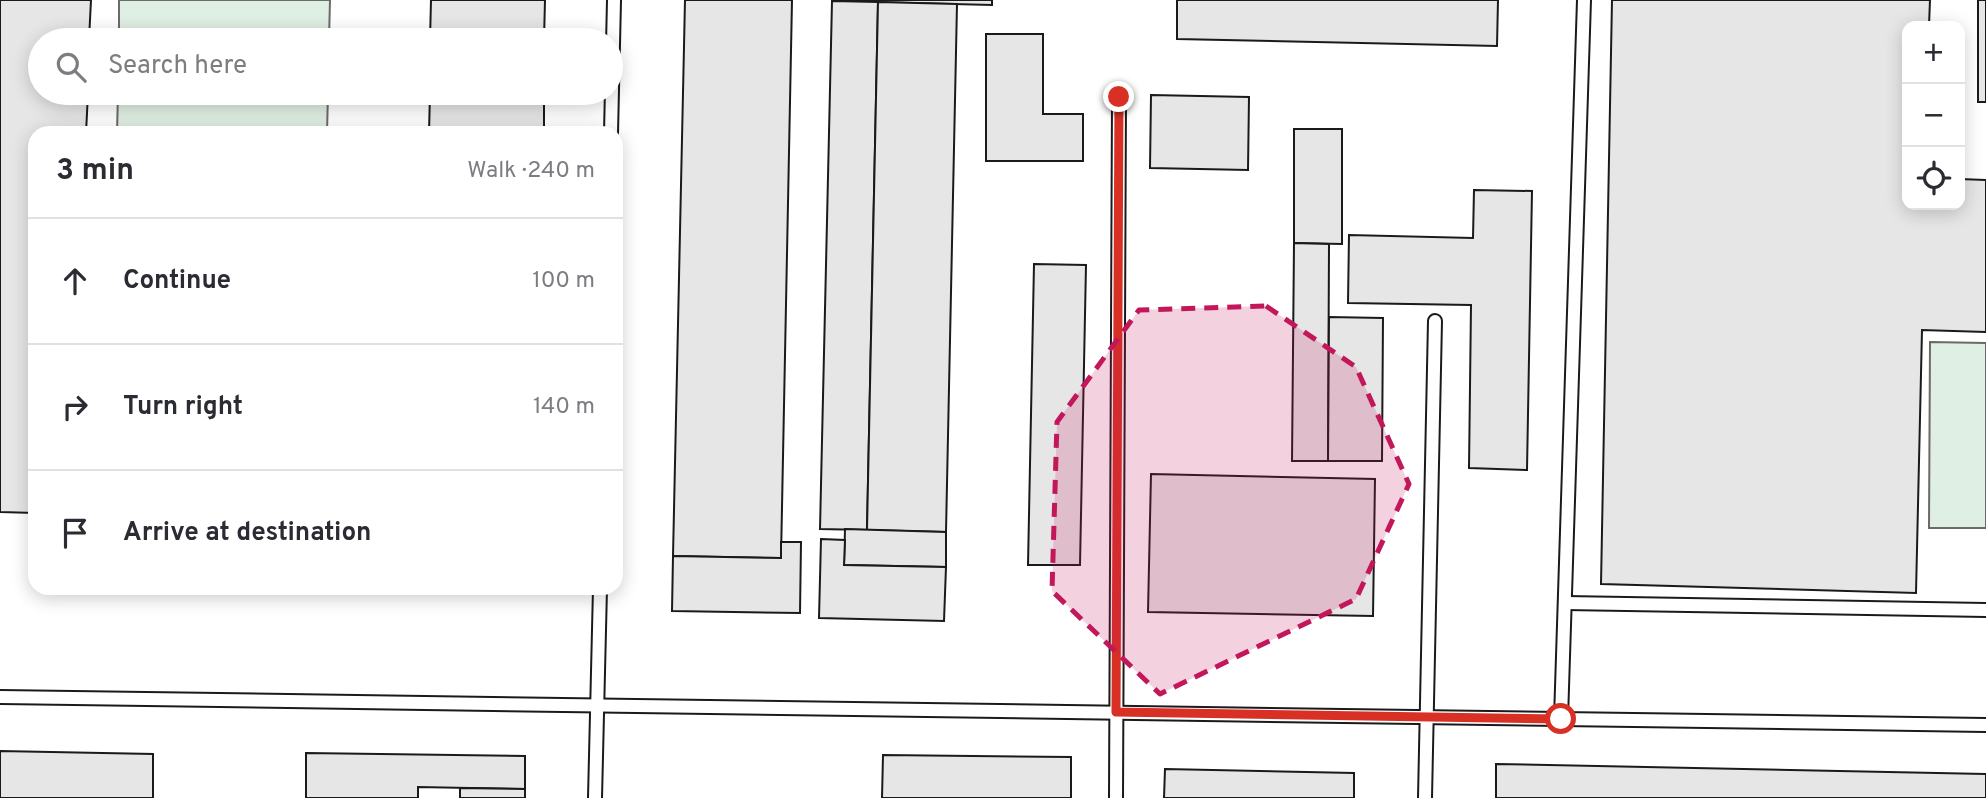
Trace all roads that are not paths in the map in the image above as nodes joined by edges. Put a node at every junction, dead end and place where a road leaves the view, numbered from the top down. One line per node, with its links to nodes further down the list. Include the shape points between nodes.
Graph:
1 (614, 0): 3 (lane)
2 (1584, 0): 9 (lane)
3 (613, 28)
4 (1119, 97): 13 (lane)
5 (612, 105): 6 (lane)
6 (611, 126)
7 (1435, 321): 14 (lane)
8 (600, 595): 12 (lane)
9 (1565, 603): 10 (lane); 15 (lane)
10 (1986, 610)
11 (0, 697): 12 (lane)
12 (597, 705): 13 (lane); 17 (lane)
13 (1116, 712): 14 (lane); 18 (lane)
14 (1427, 717): 15 (lane); 19 (lane)
15 (1561, 719): 16 (lane)
16 (1986, 725)
17 (595, 798)
18 (1116, 798)
19 (1425, 798)

